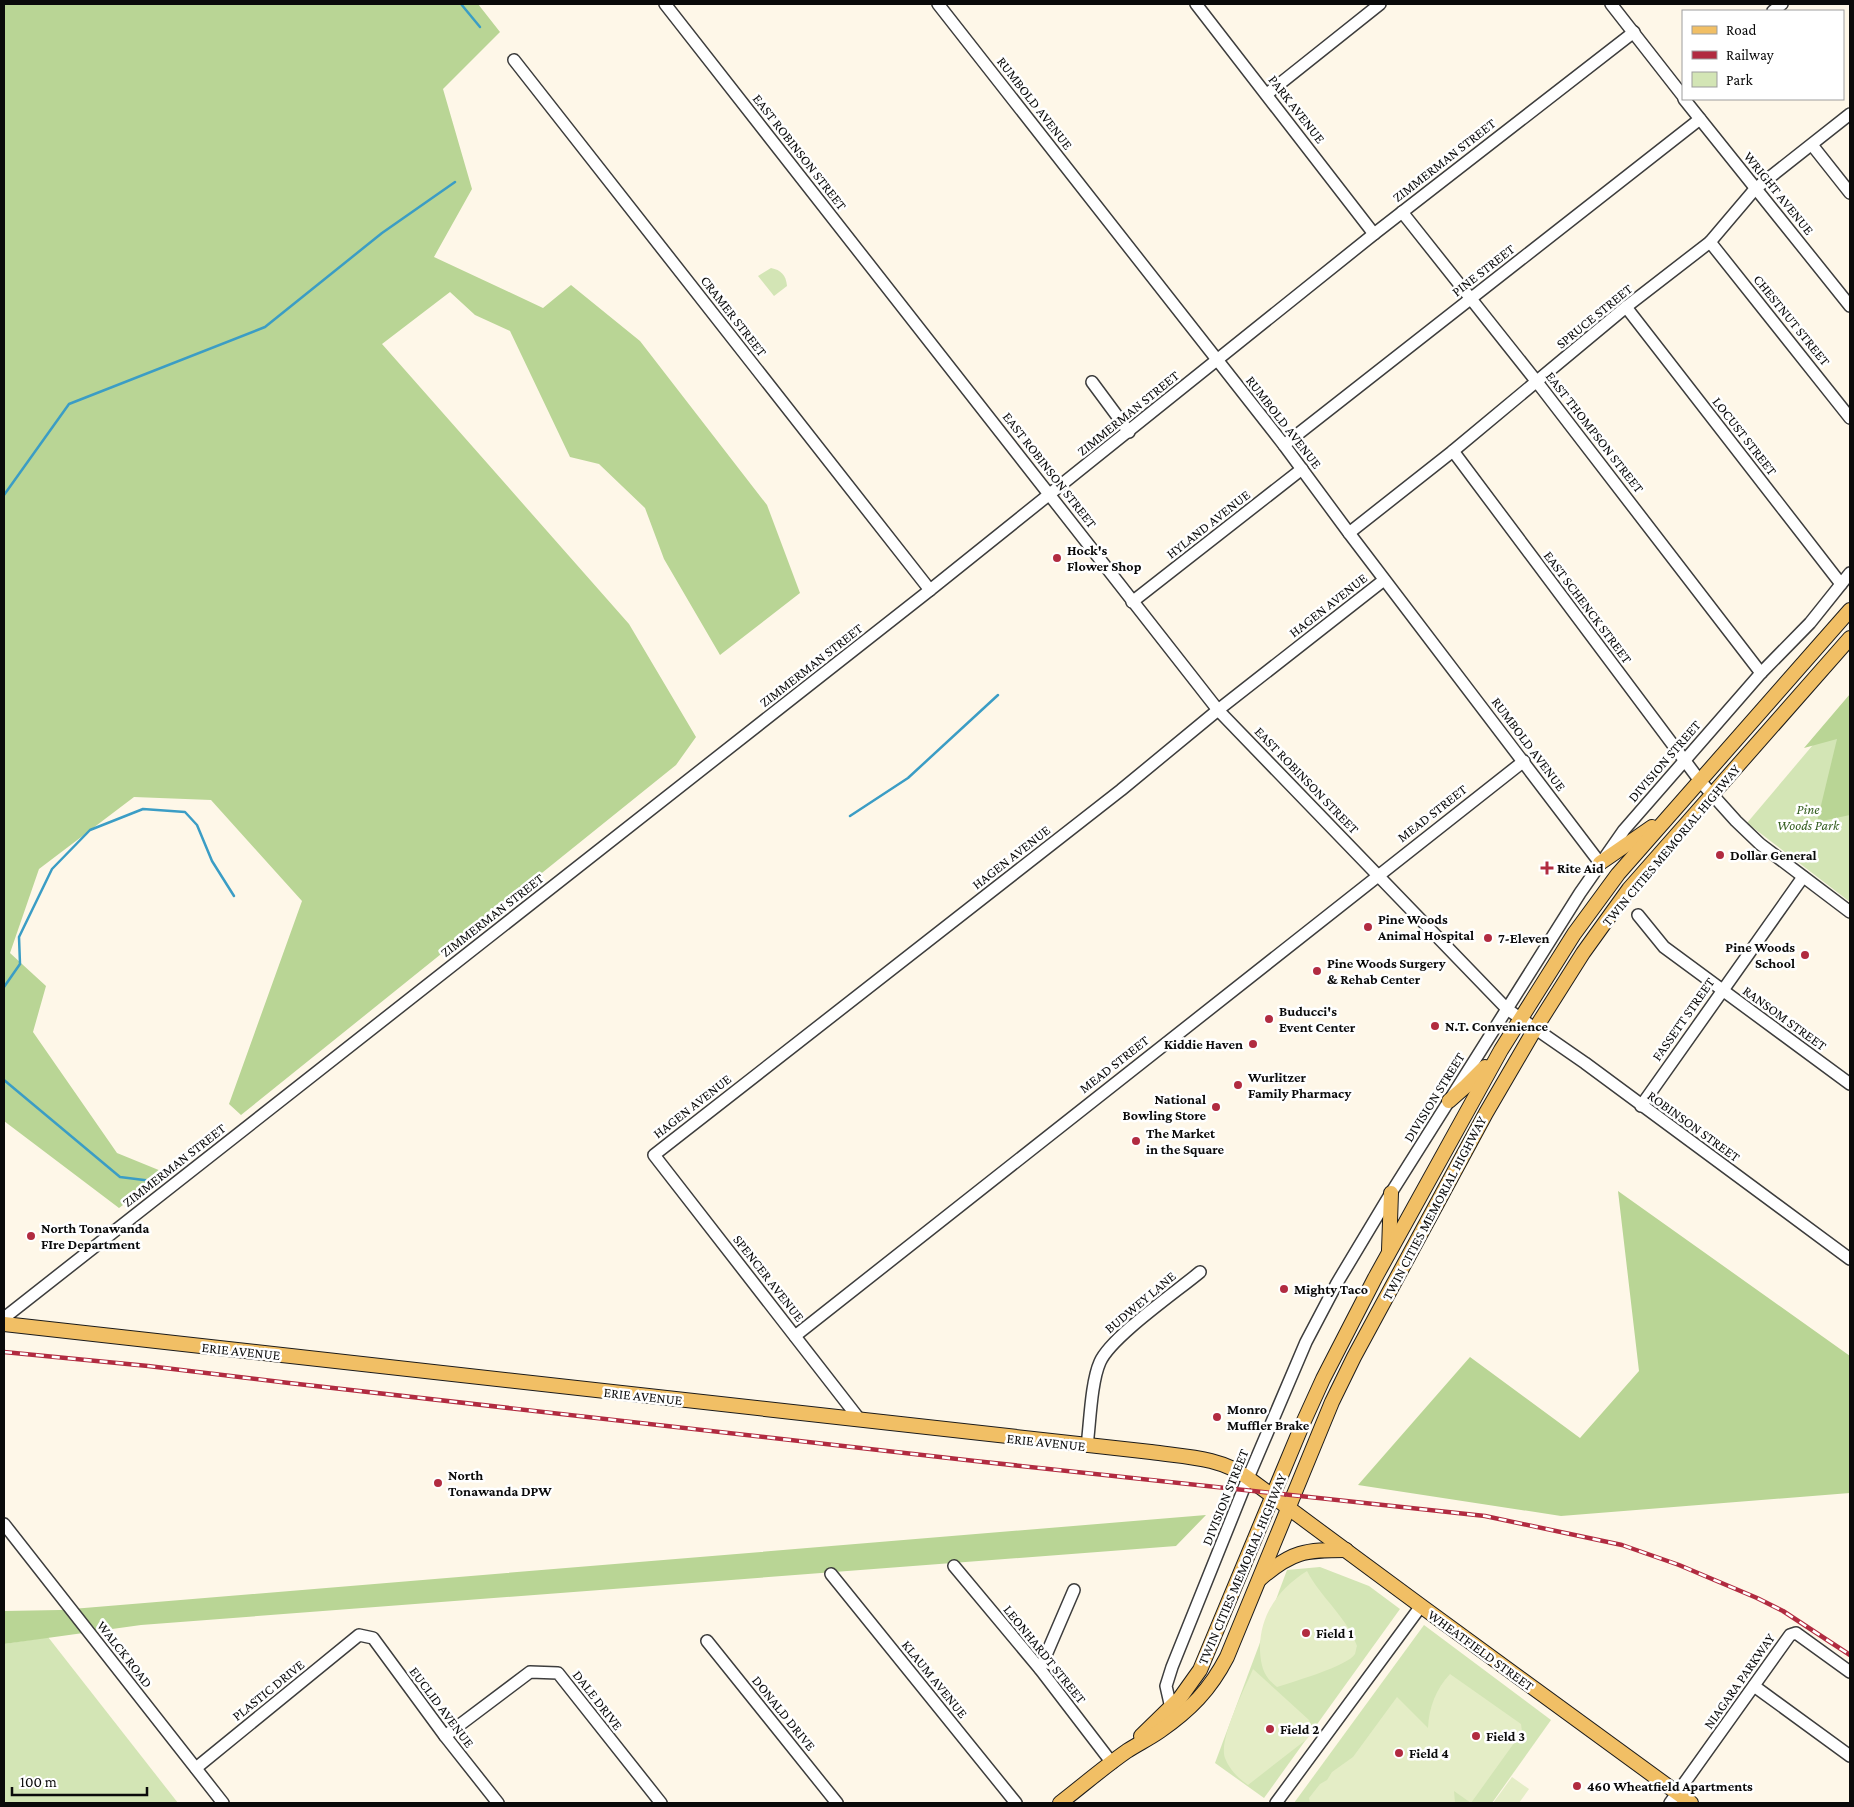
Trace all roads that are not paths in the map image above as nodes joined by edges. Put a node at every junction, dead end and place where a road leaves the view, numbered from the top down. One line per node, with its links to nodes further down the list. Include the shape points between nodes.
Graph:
1 (664, 4): 30 (street, EAST ROBINSON STREET)
2 (938, 4): 22 (street, RUMBOLD AVENUE)
3 (1196, 4): 9 (street, PARK AVENUE)
4 (1380, 4): 9 (street)
5 (1611, 4): 6 (street, WRIGHT AVENUE)
6 (1634, 32): 8 (street, WRIGHT AVENUE); 16 (street, ZIMMERMAN STREET)
7 (514, 60): 35 (street, CRAMER STREET)
8 (1682, 92)
9 (1267, 94): 17 (street, PARK AVENUE)
10 (1687, 100): 12 (street, WRIGHT AVENUE)
11 (1850, 114): 13 (street, SPRUCE STREET)
12 (1700, 119): 14 (street, WRIGHT AVENUE); 19 (street, PINE STREET)
13 (1812, 145): 14 (street, SPRUCE STREET); 15 (street)
14 (1755, 189): 18 (street, SPRUCE STREET); 20 (street, WRIGHT AVENUE)
15 (1850, 193)
16 (1402, 212): 17 (street, ZIMMERMAN STREET); 19 (street, EAST THOMPSON STREET)
17 (1374, 234): 22 (street, ZIMMERMAN STREET)
18 (1710, 242): 21 (street, SPRUCE STREET); 25 (street, CHESTNUT STREET)
19 (1471, 298): 24 (street, EAST THOMPSON STREET); 27 (street, PINE STREET)
20 (1850, 306)
21 (1626, 307): 24 (street, SPRUCE STREET); 34 (street, LOCUST STREET)
22 (1218, 360): 26 (street, ZIMMERMAN STREET); 27 (street, RUMBOLD AVENUE)
23 (1092, 382): 26 (street)
24 (1537, 382): 28 (street, SPRUCE STREET); 39 (street, EAST THOMPSON STREET)
25 (1850, 418)
26 (1129, 432): 30 (street, ZIMMERMAN STREET)
27 (1284, 444): 29 (street, RUMBOLD AVENUE)
28 (1453, 451): 31 (street, SPRUCE STREET); 42 (street, EAST SCHENCK STREET)
29 (1302, 469): 31 (street, RUMBOLD AVENUE); 36 (street, HYLAND AVENUE)
30 (1050, 494): 35 (street, ZIMMERMAN STREET); 36 (street, EAST ROBINSON STREET)
31 (1349, 533): 33 (street, RUMBOLD AVENUE)
32 (1850, 573): 34 (street, DIVISION STREET)
33 (1384, 580): 40 (street, HAGEN AVENUE); 41 (street, RUMBOLD AVENUE)
34 (1841, 584): 39 (street, DIVISION STREET, via 1810,623)
35 (930, 590): 64 (street, ZIMMERMAN STREET)
36 (1132, 602): 40 (street, EAST ROBINSON STREET)
37 (1850, 610): 43 (main road, TWIN CITIES MEMORIAL HIGHWAY)
38 (1850, 638): 44 (main road, TWIN CITIES MEMORIAL HIGHWAY)
39 (1761, 674): 42 (street, DIVISION STREET)
40 (1218, 710): 47 (street, EAST ROBINSON STREET); 59 (street, HAGEN AVENUE, via 1121,790)
41 (1524, 761): 46 (street, RUMBOLD AVENUE); 47 (street, MEAD STREET)
42 (1685, 761): 43 (street, EAST SCHENCK STREET); 46 (street, DIVISION STREET, via 1624,830)
43 (1700, 781): 44 (street, EAST SCHENCK STREET); 45 (main road, TWIN CITIES MEMORIAL HIGHWAY)
44 (1712, 795): 48 (street, EAST SCHENCK STREET, via 1760,844); 54 (main road, TWIN CITIES MEMORIAL HIGHWAY, via 1604,921)
45 (1667, 817): 46 (main road); 53 (main road, TWIN CITIES MEMORIAL HIGHWAY, via 1618,874 1574,934)
46 (1600, 863): 52 (street, DIVISION STREET)
47 (1377, 875): 52 (street, EAST ROBINSON STREET); 66 (street, MEAD STREET)
48 (1802, 877): 49 (street, EAST SCHENCK STREET); 51 (street, FASSETT STREET)
49 (1850, 912)
50 (1638, 915): 51 (street, RANSOM STREET, via 1664,947)
51 (1722, 990): 56 (street, RANSOM STREET); 58 (street, FASSETT STREET)
52 (1506, 1009): 53 (street, EAST ROBINSON STREET); 57 (street, DIVISION STREET)
53 (1520, 1018): 54 (street, ROBINSON STREET); 55 (main road, TWIN CITIES MEMORIAL HIGHWAY)
54 (1535, 1029): 58 (street, ROBINSON STREET); 71 (main road, TWIN CITIES MEMORIAL HIGHWAY, via 1354,1357)
55 (1501, 1050): 57 (main road); 61 (main road, TWIN CITIES MEMORIAL HIGHWAY)
56 (1850, 1084)
57 (1449, 1101): 60 (street, DIVISION STREET)
58 (1641, 1106): 62 (street, ROBINSON STREET)
59 (654, 1155): 66 (street, SPENCER AVENUE)
60 (1391, 1193): 61 (main road); 69 (street, DIVISION STREET, via 1316,1324)
61 (1389, 1253): 70 (main road, TWIN CITIES MEMORIAL HIGHWAY, via 1323,1379)
62 (1850, 1259)
63 (1200, 1272): 68 (street, BUDWEY LANE, via 1103,1356 1095,1378)
64 (4, 1318)
65 (4, 1324): 67 (main road, ERIE AVENUE)
66 (795, 1336): 67 (street, SPENCER AVENUE)
67 (860, 1420): 68 (main road, ERIE AVENUE)
68 (1087, 1446): 69 (main road, ERIE AVENUE, via 1220,1462)
69 (1248, 1478): 70 (main road, ERIE AVENUE); 84 (street, DIVISION STREET, via 1168,1678 1166,1691)
70 (1273, 1496): 71 (main road, WHEATFIELD STREET); 84 (main road, TWIN CITIES MEMORIAL HIGHWAY, via 1206,1658 1191,1684)
71 (1288, 1507): 73 (main road, WHEATFIELD STREET); 76 (main road, TWIN CITIES MEMORIAL HIGHWAY)
72 (4, 1524): 89 (street, WALCK ROAD)
73 (1346, 1550): 76 (main road, via 1294,1554); 78 (main road, WHEATFIELD STREET)
74 (954, 1566): 81 (street, LEONHARDT STREET)
75 (831, 1574): 95 (street, KLAUM AVENUE)
76 (1258, 1581): 86 (main road, TWIN CITIES MEMORIAL HIGHWAY, via 1227,1657 1209,1688 1160,1731)
77 (1074, 1590): 81 (street)
78 (1421, 1606): 90 (main road, WHEATFIELD STREET); 97 (street)
79 (359, 1635): 85 (street, EUCLID AVENUE, via 373,1638); 89 (street, PLASTIC DRIVE)
80 (708, 1642): 94 (street, DONALD DRIVE)
81 (1040, 1669): 88 (street, LEONHARDT STREET)
82 (1850, 1672): 83 (street, NIAGARA PARKWAY, via 1796,1633 1790,1635)
83 (1754, 1686): 87 (street); 90 (street, NIAGARA PARKWAY)
84 (1171, 1708): 86 (main road, TWIN CITIES MEMORIAL HIGHWAY)
85 (445, 1736): 92 (street, EUCLID AVENUE); 93 (street, DALE DRIVE, via 530,1672 558,1673)
86 (1127, 1751): 88 (main road)
87 (1850, 1756)
88 (1112, 1763): 96 (main road)
89 (196, 1768): 91 (street, WALCK ROAD)
90 (1673, 1798): 98 (main road, WHEATFIELD STREET)
91 (223, 1803)
92 (498, 1803)
93 (661, 1803)
94 (837, 1803)
95 (1016, 1803)
96 (1060, 1803)
97 (1276, 1803)
98 (1691, 1803)

